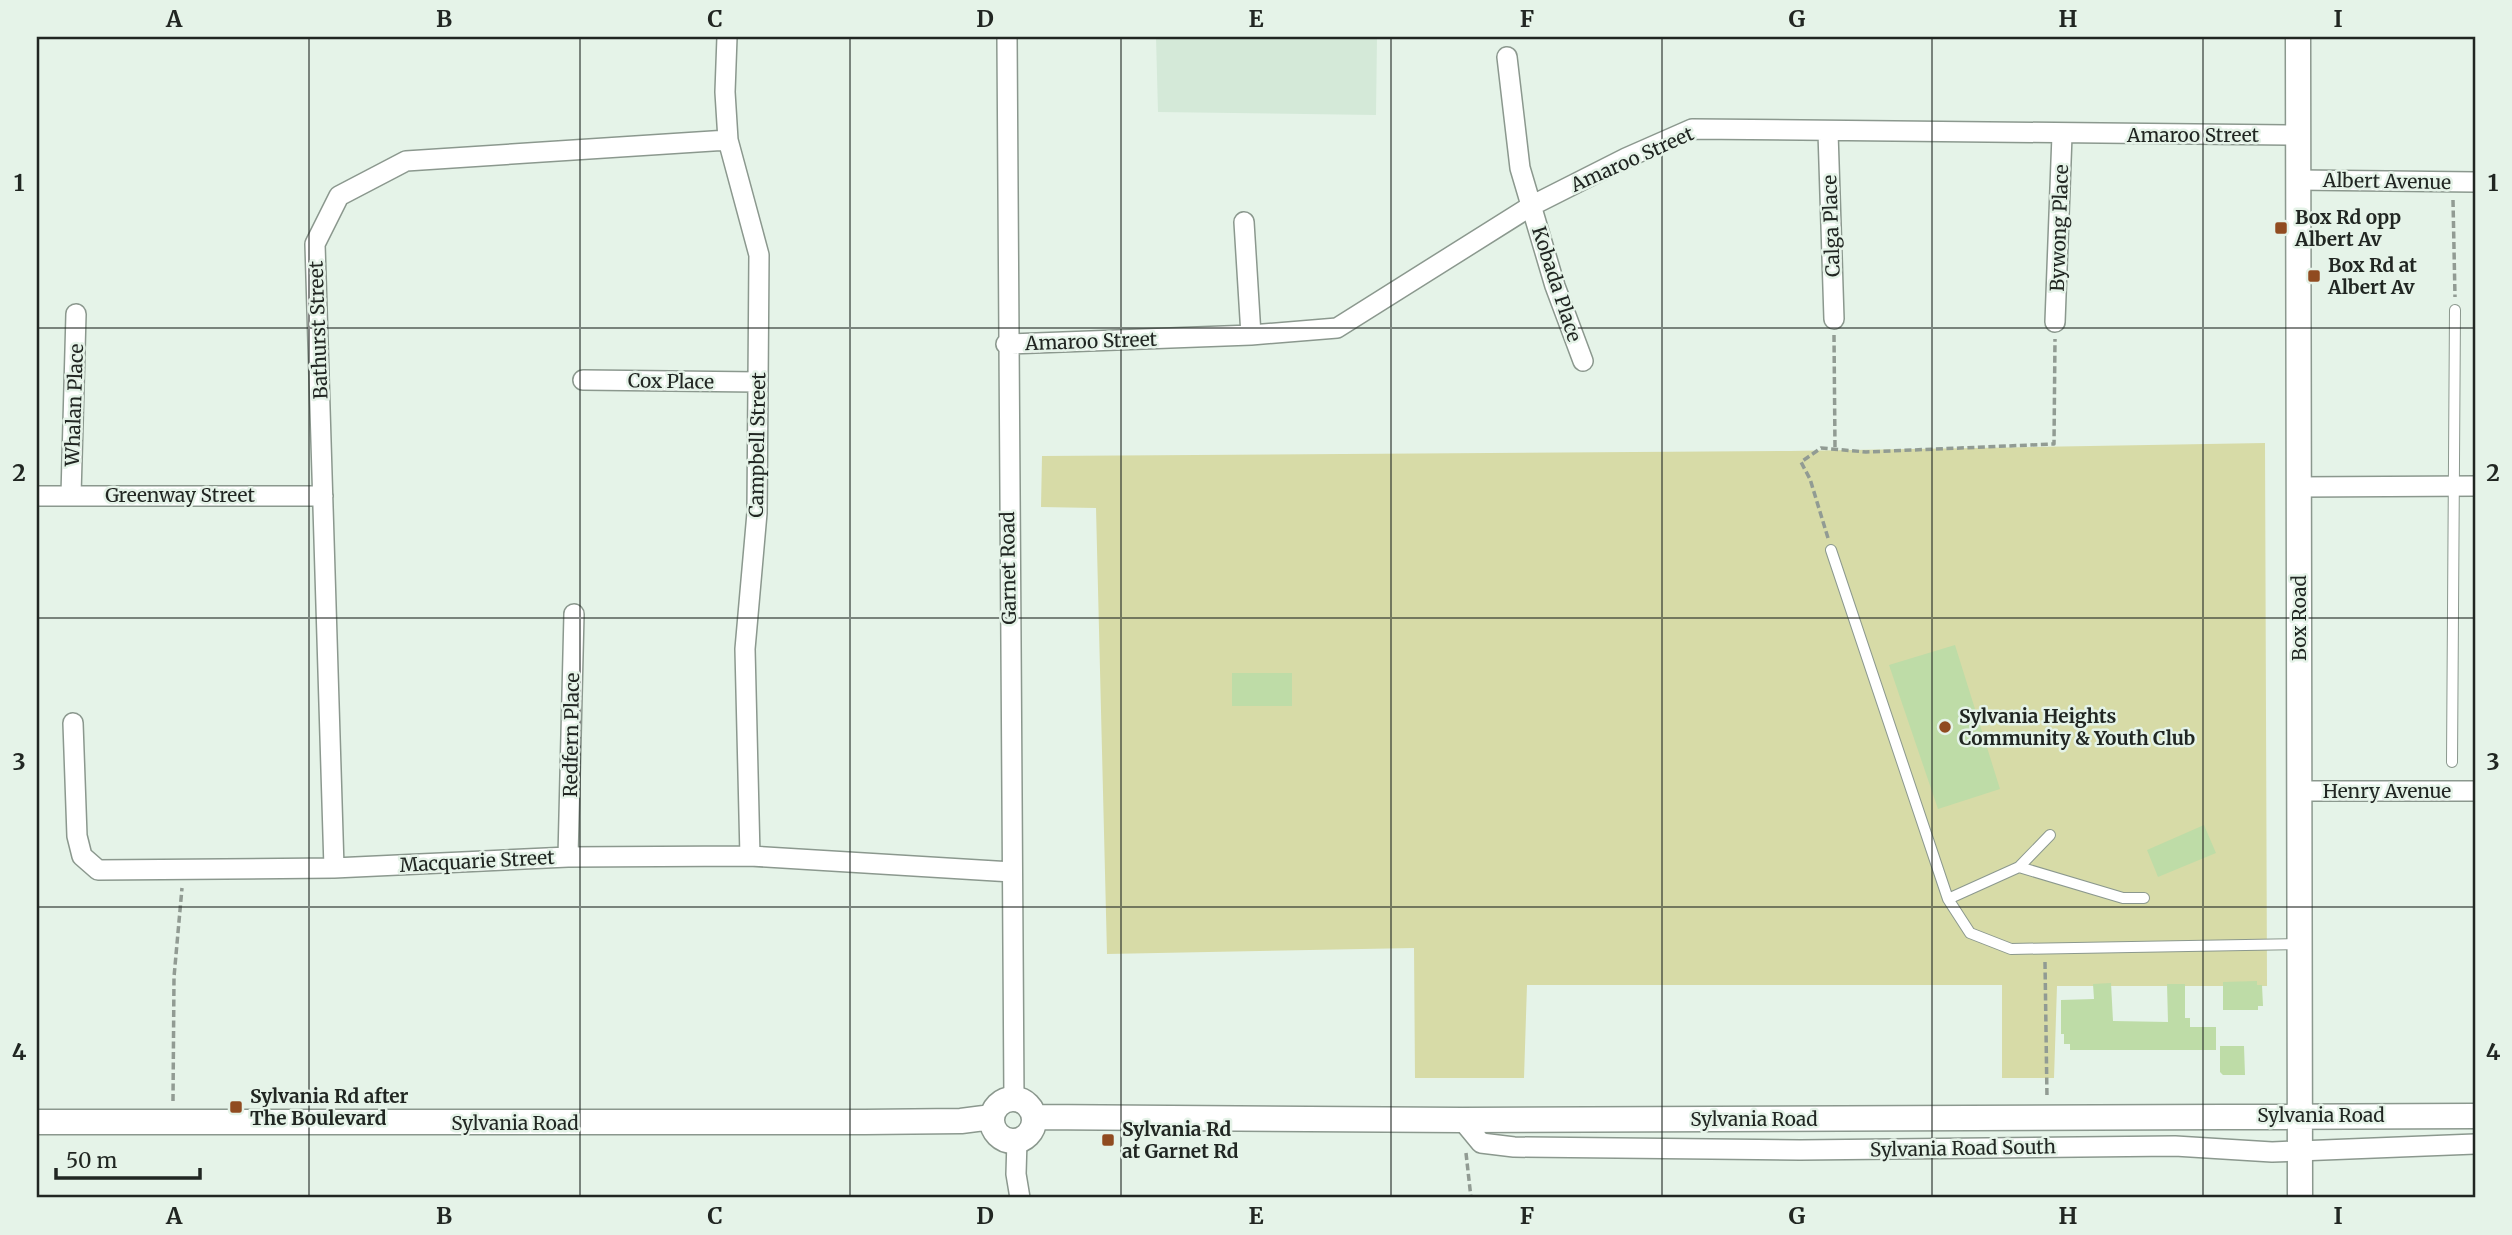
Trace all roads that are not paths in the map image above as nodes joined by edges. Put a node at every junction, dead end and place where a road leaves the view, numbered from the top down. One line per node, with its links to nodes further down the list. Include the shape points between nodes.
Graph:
1 (727, 37): 8 (street, Campbell Street)
2 (1007, 37): 18 (street, Garnet Road)
3 (2298, 37): 7 (street, Box Road)
4 (1507, 57): 11 (street, Kobada Place, via 1520,169)
5 (1828, 132): 6 (street, Amaroo Street); 11 (street, Amaroo Street, via 1692,129); 15 (street, Calga Place)
6 (2062, 135): 7 (street, Amaroo Street); 16 (street, Bywong Place)
7 (2298, 135): 9 (street, Box Road)
8 (728, 140): 21 (street, Campbell Street, via 759,255); 27 (street, Bathurst Street, via 406,161 339,196 315,244)
9 (2298, 180): 10 (street, Albert Avenue); 24 (street, Box Road)
10 (2475, 182)
11 (1531, 206): 17 (street, Amaroo Street, via 1337,328); 19 (street, Kobada Place)
12 (1244, 222): 17 (street)
13 (2455, 310): 22 (lane)
14 (76, 314): 25 (street, Whalan Place)
15 (1834, 319)
16 (2055, 322)
17 (1251, 335): 18 (street, Amaroo Street)
18 (1006, 344): 39 (street, Garnet Road)
19 (1583, 361)
20 (583, 380): 21 (street, Cox Place)
21 (758, 382): 35 (street, Campbell Street, via 757,513 746,649)
22 (2454, 486): 23 (street); 24 (street); 31 (lane)
23 (2475, 486)
24 (2299, 487): 32 (street, Box Road)
25 (71, 495): 26 (street, Greenway Street); 27 (street, Greenway Street)
26 (37, 496)
27 (323, 496): 38 (street, Bathurst Street)
28 (1831, 550): 41 (lane)
29 (574, 614): 36 (street, Redfern Place)
30 (72, 723): 38 (street, Macquarie Street, via 75,812 82,856 98,870)
31 (2452, 762)
32 (2299, 791): 33 (street, Henry Avenue); 42 (street, Box Road)
33 (2475, 791)
34 (2050, 835): 37 (lane)
35 (750, 856): 36 (street, Macquarie Street); 39 (street, Macquarie Street)
36 (568, 857): 38 (street, Macquarie Street)
37 (2019, 867): 40 (lane, via 2123,898); 41 (lane)
38 (334, 868)
39 (1012, 872): 43 (street, Garnet Road)
40 (2144, 898)
41 (1948, 899): 42 (lane, via 1970,933 2011,949)
42 (2299, 943): 44 (street, Box Road)
43 (1014, 1099): 46 (street, via 999,1105); 47 (street, via 1027,1104)
44 (2301, 1115): 45 (street, Sylvania Road); 48 (street, Sylvania Road); 52 (street, Box Road)
45 (2475, 1116)
46 (992, 1117): 49 (street, Sylvania Road, via 865,1122); 50 (street, via 999,1136)
47 (1034, 1117): 48 (street, Sylvania Road); 50 (street, via 1030,1132)
48 (1462, 1120): 52 (street, Sylvania Road South, via 1481,1143 1514,1147)
49 (37, 1122)
50 (1017, 1140): 53 (street)
51 (2475, 1144): 52 (street, Sylvania Road South)
52 (2300, 1149): 54 (street, Box Road)
53 (1020, 1198)
54 (2300, 1198)

